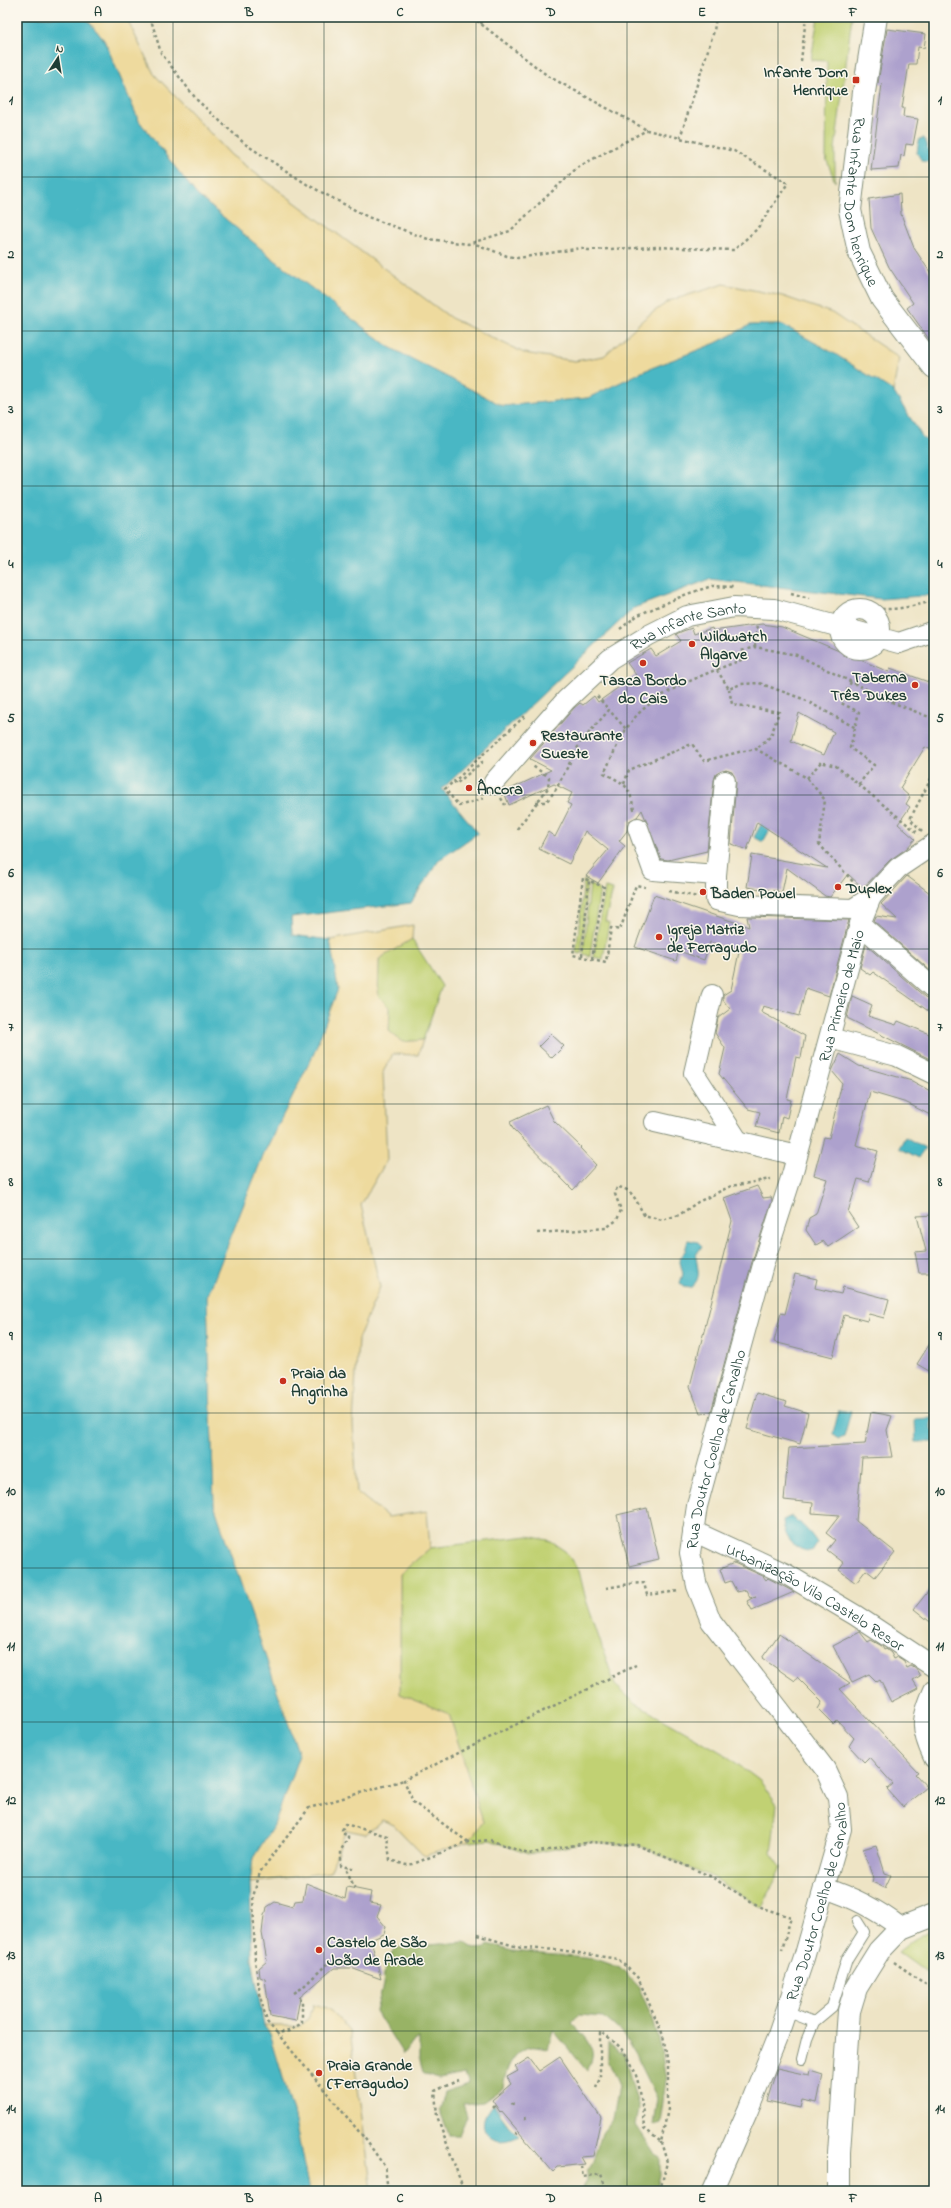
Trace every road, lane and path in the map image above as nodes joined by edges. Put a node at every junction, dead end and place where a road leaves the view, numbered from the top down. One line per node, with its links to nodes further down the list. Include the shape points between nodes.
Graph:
1 (154, 17): 11 (path, via 152,23 161,52 197,100 246,144 308,185 368,217 428,239)
2 (472, 17): 7 (path)
3 (494, 17): 7 (path)
4 (716, 17): 10 (path, via 714,31)
5 (806, 17): 8 (path)
6 (876, 17): 12 (street, Rua Infante Dom henrique, via 850,210 859,252 882,299)
7 (480, 23): 9 (path, via 548,76)
8 (801, 61)
9 (647, 130): 10 (path); 11 (path, via 578,167 510,231)
10 (680, 138): 11 (path, via 734,151 788,183 757,229 734,250 582,248 533,256 507,256)
11 (473, 243)
12 (934, 367)
13 (934, 601): 14 (path, via 882,610 854,607)
14 (841, 621): 15 (street, Rua Infante Santo, via 878,639 899,643); 23 (street, Rua Infante Santo, via 774,609 734,607 687,616 610,659 566,700)
15 (934, 631)
16 (717, 670): 17 (path, via 741,660 741,652 755,647 797,655); 18 (path); 21 (path, via 686,683 656,700 632,720)
17 (851, 682): 19 (path); 20 (path, via 841,703 859,712)
18 (729, 689): 20 (path, via 741,684 759,683 803,699); 22 (path, via 732,704 779,712 771,736)
19 (934, 719)
20 (856, 728): 31 (path, via 850,748 874,765)
21 (626, 729): 30 (path, via 604,772); 32 (path, via 608,710 580,743 555,791 546,802)
22 (756, 749): 26 (path); 30 (path, via 704,761 692,744 629,770)
23 (516, 755): 29 (street, Rua Infante Santo); 32 (path, via 549,777 548,788)
24 (479, 758): 27 (path)
25 (934, 773): 35 (path, via 910,819)
26 (807, 778): 31 (path, via 821,762 836,766); 40 (path, via 825,800 819,844 854,884)
27 (457, 779)
28 (725, 781): 36 (street)
29 (494, 782)
30 (624, 784): 33 (path, via 630,792)
31 (858, 786): 35 (path)
32 (536, 802): 34 (path)
33 (638, 828): 37 (street)
34 (517, 829)
35 (929, 836): 40 (street, Rua Primeiro de Maio)
36 (716, 875): 37 (street); 41 (street)
37 (651, 879): 44 (path, via 636,885 620,930 611,928 606,962)
38 (589, 881): 43 (path); 43 (path, via 583,878 573,955); 44 (path, via 604,887)
39 (662, 890): 41 (path)
40 (871, 897): 41 (street, via 853,909 739,905); 42 (street, Rua Primeiro de Maio)
41 (716, 900)
42 (860, 924): 45 (street); 47 (street, Rua Primeiro de Maio)
43 (582, 956): 44 (path)
44 (592, 958)
45 (934, 989)
46 (712, 995): 50 (street, via 694,1073)
47 (830, 1038): 48 (street, via 897,1056); 51 (street, Rua Primeiro de Maio)
48 (934, 1074)
49 (655, 1122): 50 (street)
50 (738, 1141): 51 (street)
51 (797, 1155): 52 (street, Rua Primeiro de Maio)
52 (792, 1176): 53 (path, via 731,1186 698,1202 679,1215 662,1220 644,1215 632,1194 626,1188 617,1187 615,1194 621,1210 617,1220 606,1228); 54 (street, Rua Doutor Coelho de Carvalho, via 764,1265 697,1506)
53 (537, 1232)
54 (693, 1531): 58 (street, Urbanização Vila Castelo Resor, via 786,1574); 63 (street, Rua Doutor Coelho de Carvalho, via 690,1553 697,1586 711,1621 820,1763 838,1797 842,1829)
55 (606, 1588): 56 (path, via 644,1584 647,1594)
56 (676, 1593)
57 (636, 1665): 61 (path)
58 (934, 1667)
59 (934, 1690): 60 (street, via 924,1712 924,1738)
60 (934, 1758)
61 (404, 1780): 62 (path, via 413,1802); 77 (path, via 309,1808 260,1872 253,1896 255,1961 261,2000 268,2022)
62 (468, 1842): 64 (path, via 406,1865 390,1860 387,1836 345,1824 342,1830 348,1838 341,1850 341,1866 352,1868 347,1871 347,1875); 69 (path, via 490,1840 528,1854 591,1842 637,1845 710,1876 762,1908 790,1916)
63 (824, 1888): 67 (street, via 881,1912); 75 (street, Rua Doutor Coelho de Carvalho)
64 (355, 1889)
65 (934, 1915): 67 (street)
66 (858, 1921): 76 (lane, via 864,1932 847,1959 832,2007)
67 (901, 1928): 70 (street)
68 (478, 1935): 81 (path, via 520,1948 560,1950 618,1959 638,1978 663,2035 668,2064 668,2108)
69 (782, 1950)
70 (879, 1951): 72 (path); 88 (street, via 856,1988 849,2011 839,2152)
71 (327, 1964): 73 (path)
72 (934, 1990)
73 (294, 1993)
74 (300, 1998): 77 (path, via 302,2023 289,2031)
75 (786, 2011): 76 (lane); 87 (street, Rua Doutor Coelho de Carvalho, via 748,2110)
76 (814, 2022): 78 (lane)
77 (277, 2033): 83 (path, via 366,2140 384,2167)
78 (802, 2059)
79 (459, 2080): 84 (path, via 435,2091 437,2116)
80 (596, 2088): 81 (path, via 600,2078 600,2032 613,2039 629,2058 642,2091 644,2128)
81 (661, 2142): 86 (path, via 667,2162)
82 (581, 2166): 85 (path, via 583,2177 601,2174 606,2189 620,2186)
83 (388, 2191)
84 (464, 2191)
85 (624, 2191)
86 (660, 2191)
87 (712, 2191)
88 (839, 2191)

